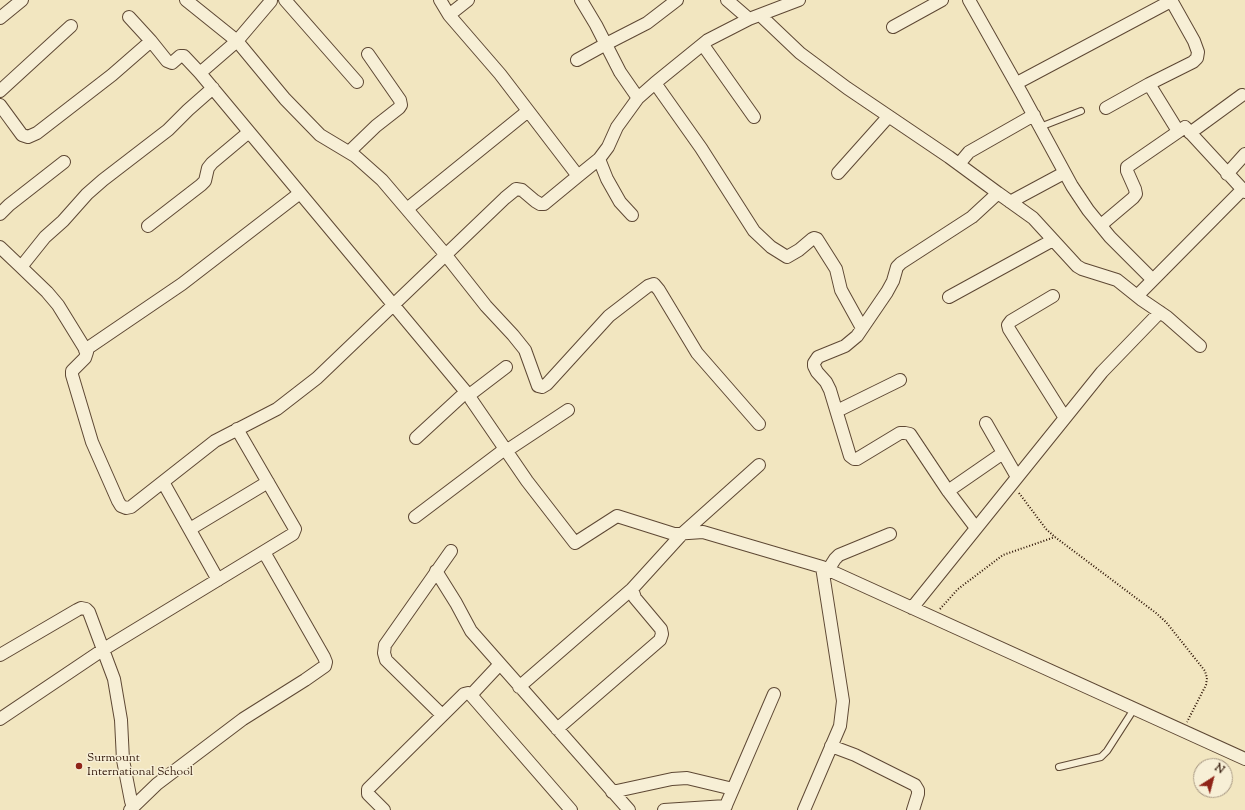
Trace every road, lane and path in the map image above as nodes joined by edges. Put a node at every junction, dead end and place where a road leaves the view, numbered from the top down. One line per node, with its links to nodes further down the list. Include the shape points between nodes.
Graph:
1 (22, 0): 17 (street)
2 (186, 0): 21 (street)
3 (271, 0): 21 (street)
4 (285, 0): 27 (street)
5 (440, 0): 14 (street)
6 (468, 0): 14 (street)
7 (581, 0): 22 (street)
8 (677, 0): 22 (street, via 647,24)
9 (727, 0): 16 (street)
10 (799, 0): 16 (street)
11 (942, 0): 19 (street)
12 (968, 0): 29 (street)
13 (1171, 0): 29 (street); 30 (street, via 1194,41 1198,52 1197,58)
14 (449, 15): 38 (street, via 500,74)
15 (129, 17): 20 (street)
16 (754, 17): 23 (street); 41 (street)
17 (0, 18)
18 (71, 26): 32 (street)
19 (893, 27)
20 (151, 41): 26 (street, via 168,62 172,63 180,56 184,56); 35 (street, via 112,75 37,133 28,137 22,135)
21 (237, 41): 26 (street); 45 (street, via 305,121 320,135)
22 (606, 44): 25 (street); 34 (street, via 620,72)
23 (702, 45): 28 (street); 40 (street)
24 (368, 54): 45 (street, via 401,105)
25 (577, 60)
26 (200, 73): 31 (street)
27 (357, 82)
28 (655, 83): 34 (street); 73 (street, via 754,230 771,247 787,257 812,238 817,239 836,269 841,290)
29 (1016, 83): 39 (street)
30 (1149, 84): 36 (street); 44 (street)
31 (213, 88): 43 (street); 66 (street, via 168,130 87,194)
32 (0, 91)
33 (1242, 95): 44 (street)
34 (638, 98): 47 (street, via 617,127)
35 (0, 105)
36 (1106, 108)
37 (1081, 111): 42 (lane)
38 (528, 112): 53 (street); 58 (street)
39 (1034, 115): 42 (street); 49 (street, via 969,152)
40 (754, 117)
41 (888, 117): 49 (street); 50 (street)
42 (1040, 127): 51 (street)
43 (249, 132): 55 (street); 62 (street, via 212,163 201,185)
44 (1184, 132): 52 (street); 61 (street, via 1127,167 1136,194)
45 (349, 152): 58 (street, via 382,180)
46 (1245, 154): 52 (street)
47 (599, 159): 53 (street); 60 (street, via 607,180 620,202)
48 (64, 162): 59 (street)
49 (959, 164): 56 (street)
50 (838, 173)
51 (1064, 173): 57 (street); 61 (street)
52 (1227, 174): 54 (street)
53 (578, 176): 65 (street, via 544,204 516,189)
54 (1244, 191): 67 (street)
55 (300, 193): 71 (street); 75 (street, via 182,284)
56 (998, 193): 57 (street); 73 (street, via 972,217 901,263 887,292)
57 (1010, 202): 63 (street, via 1033,218)
58 (407, 209): 65 (street)
59 (0, 214)
60 (632, 215)
61 (1101, 225): 67 (street)
62 (148, 226)
63 (1053, 240): 69 (street, via 1082,269 1117,280); 70 (street)
64 (0, 247): 66 (street)
65 (445, 254): 71 (street); 83 (street, via 525,350 538,386 542,387 609,316 654,284 697,353)
66 (20, 267): 75 (street, via 58,305)
67 (1153, 280): 69 (street)
68 (1053, 296): 81 (street, via 1008,325)
69 (1137, 296): 72 (street)
70 (949, 297)
71 (393, 305): 78 (street); 84 (street, via 317,378 277,409)
72 (1160, 312): 74 (street); 81 (street, via 1102,372)
73 (862, 328): 80 (street, via 845,346 818,357 814,362 817,372 830,390)
74 (1200, 346)
75 (85, 350): 90 (street, via 85,358 74,368 72,375 92,442 120,506 131,507)
76 (506, 367): 78 (street)
77 (900, 380): 80 (street)
78 (467, 394): 85 (street); 86 (street)
79 (568, 410): 86 (street)
80 (837, 412): 92 (street, via 850,456 854,459 900,433 910,434)
81 (1065, 418): 89 (street)
82 (986, 423): 87 (street)
83 (759, 424)
84 (237, 429): 90 (street, via 215,441); 91 (street)
85 (416, 438)
86 (506, 450): 93 (street); 96 (street, via 575,543 617,516 674,534)
87 (1003, 453): 89 (street); 92 (street)
88 (759, 465): 96 (street)
89 (1014, 481): 94 (street); 98 (path, via 1046,529)
90 (163, 482): 95 (street)
91 (268, 482): 95 (street); 100 (street, via 295,529 293,534)
92 (948, 491): 94 (street)
93 (415, 517)
94 (976, 528): 105 (street)
95 (190, 529): 103 (street)
96 (683, 533): 101 (street, via 703,532); 104 (street)
97 (890, 534): 101 (street, via 839,556)
98 (1055, 537): 106 (path, via 1003,555 950,596); 117 (path, via 1156,612 1205,671 1206,685)
99 (451, 551): 102 (street)
100 (264, 552): 103 (street); 123 (street, via 324,657 325,666 243,719 157,784)
101 (825, 569): 105 (street); 118 (street, via 843,700 840,726)
102 (436, 570): 109 (street, via 471,631); 114 (street, via 385,645 384,653 386,660)
103 (218, 580): 107 (street)
104 (632, 589): 110 (street); 116 (street, via 635,598 661,629 660,640)
105 (912, 608): 106 (street)
106 (933, 617): 113 (street)
107 (104, 649): 108 (street, via 89,612 81,608); 115 (street); 123 (street, via 114,679 121,720 123,760)
108 (0, 655)
109 (500, 664): 110 (street); 112 (street)
110 (520, 686): 116 (street)
111 (774, 694): 121 (street)
112 (471, 695): 114 (street, via 464,694); 126 (street)
113 (1134, 708): 117 (street); 120 (lane, via 1108,751 1101,757)
114 (442, 715): 125 (street, via 368,789 368,794)
115 (0, 719)
116 (557, 729): 122 (street)
117 (1183, 731): 119 (street)
118 (831, 746): 129 (street); 130 (street, via 915,785 918,794)
119 (1245, 759)
120 (1059, 767)
121 (733, 789): 122 (street, via 687,778); 124 (street)
122 (612, 792): 127 (street)
123 (132, 808)
124 (725, 808): 128 (street)
125 (384, 810)
126 (571, 810)
127 (628, 810)
128 (664, 810)
129 (805, 810)
130 (913, 810)

